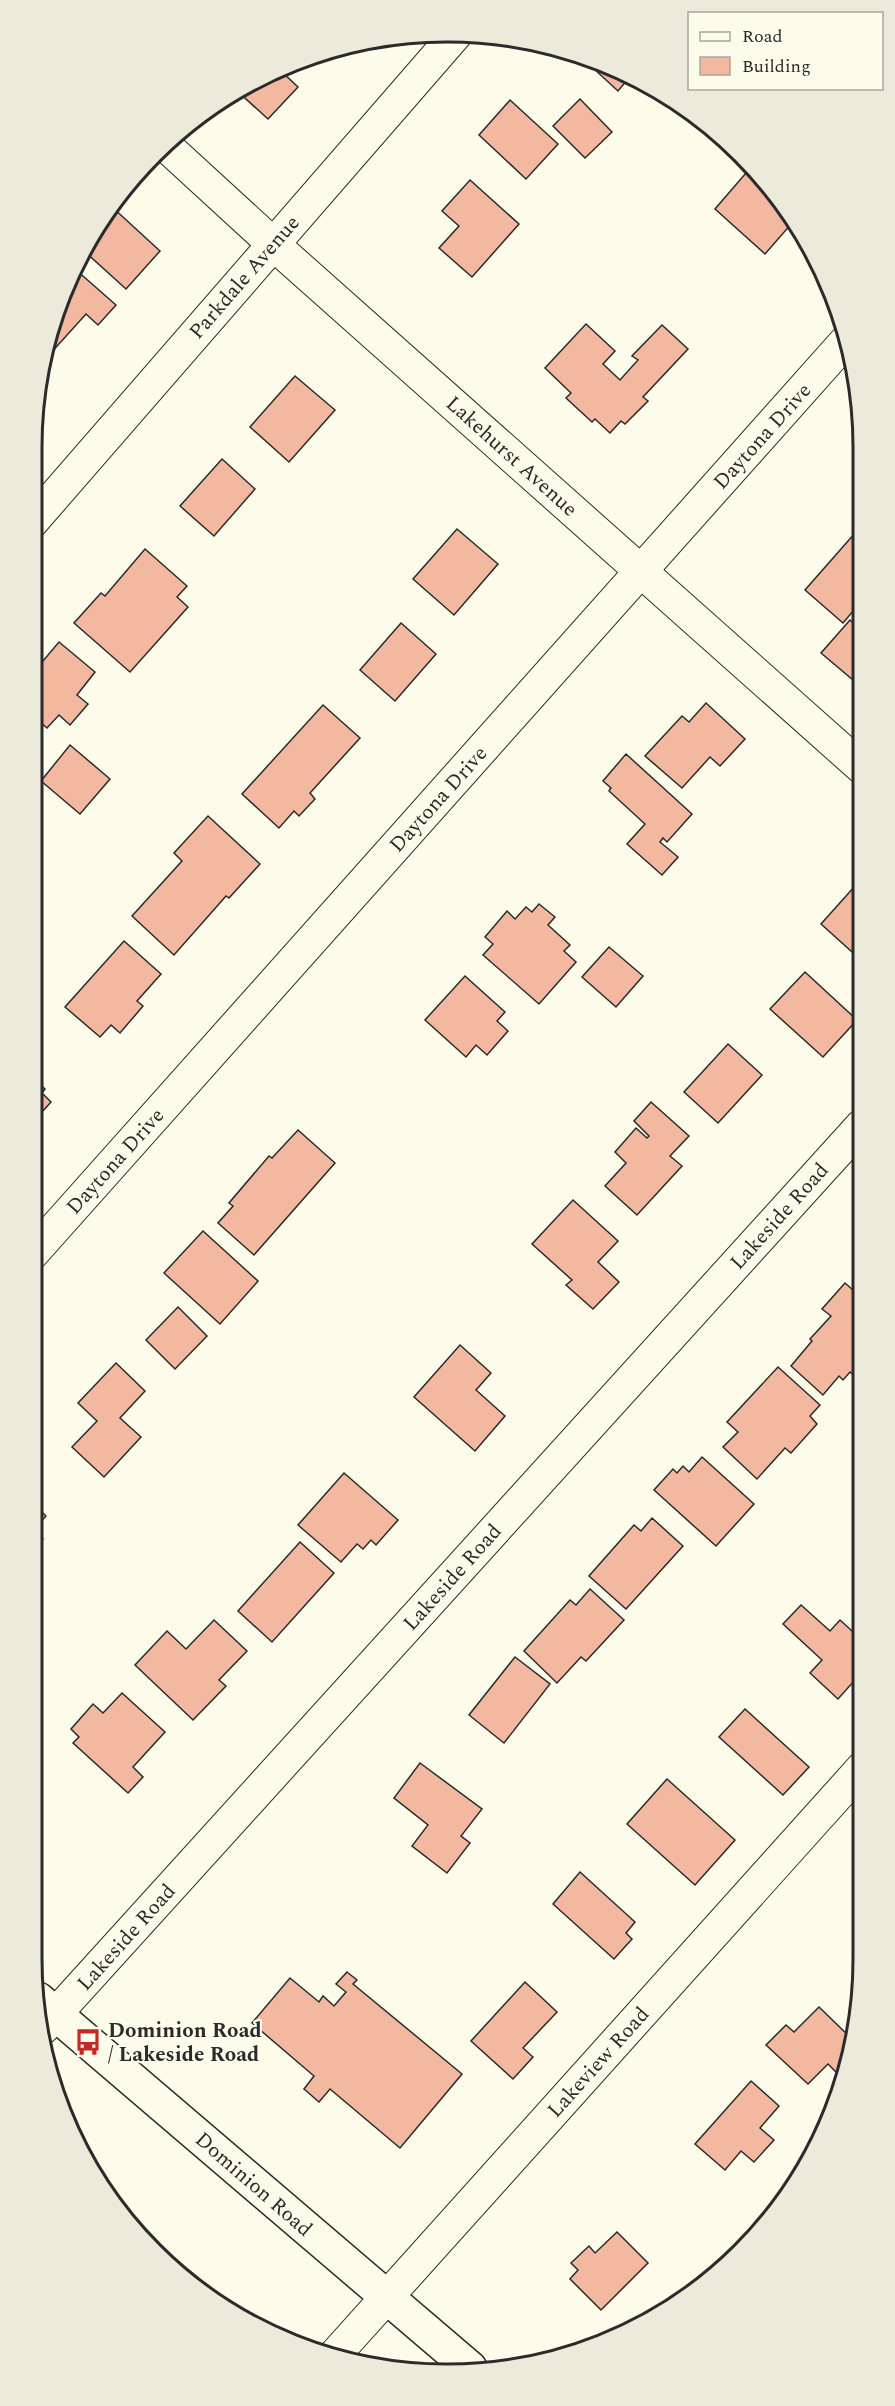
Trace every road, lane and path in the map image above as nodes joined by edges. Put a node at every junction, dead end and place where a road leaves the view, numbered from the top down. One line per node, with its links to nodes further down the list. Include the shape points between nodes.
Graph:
1 (449, 42): 3 (street, Parkdale Avenue)
2 (172, 151): 3 (street, Lakehurst Avenue)
3 (273, 244): 5 (street, Parkdale Avenue); 6 (street, Lakehurst Avenue)
4 (840, 347): 6 (street, Daytona Drive)
5 (42, 510)
6 (642, 571): 7 (street, Lakehurst Avenue); 9 (street, Daytona Drive)
7 (853, 759)
8 (853, 1135): 11 (street, Lakeside Road)
9 (42, 1243)
10 (853, 1778): 12 (street, Lakeview Road)
11 (46, 2014): 12 (main road, Dominion Road)
12 (386, 2298): 13 (street, Lakeview Road); 14 (main road, Dominion Road)
13 (340, 2349)
14 (464, 2363)

